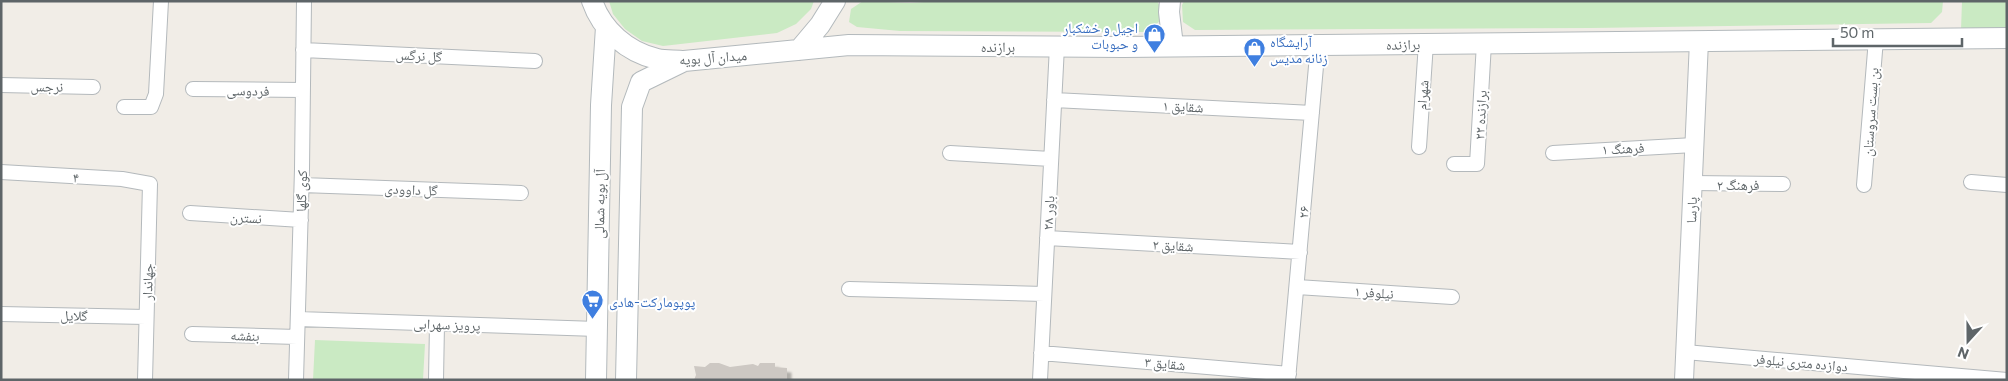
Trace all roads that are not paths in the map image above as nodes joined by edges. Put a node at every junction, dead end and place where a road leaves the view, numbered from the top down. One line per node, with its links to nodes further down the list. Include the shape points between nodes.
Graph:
1 (161, 1): 24 (street, via 156,94 151,107)
2 (304, 1): 15 (street, کوی گلها)
3 (592, 1): 6 (main road, میدان آل بویه)
4 (835, 1): 16 (main road)
5 (1170, 1): 14 (main road)
6 (606, 28): 18 (main road, میدان آل بویه, via 642,54 658,60); 53 (main road, آل بویه شمالی)
7 (2007, 38): 8 (main road, برازنده)
8 (1876, 39): 9 (main road, برازنده); 39 (street, بن بست سروستان)
9 (1698, 41): 11 (main road, برازنده); 26 (street, پارسا)
10 (1426, 43): 11 (main road, برازنده); 12 (main road, برازنده); 27 (street, شهرام)
11 (1484, 43): 31 (street, برازنده ۲۲, via 1477,164)
12 (1318, 44): 14 (main road, برازنده); 25 (street, ۲۶)
13 (1057, 46): 14 (main road, برازنده); 16 (main road, برازنده, via 849,45); 23 (street, باور ۲۸)
14 (1173, 46)
15 (303, 50): 17 (street, گل نرگس); 22 (street, کوی گلها)
16 (799, 50): 18 (main road, میدان آل بویه)
17 (535, 61)
18 (684, 61): 63 (main road, via 641,82 632,107)
19 (1, 85): 20 (street, نرجس)
20 (93, 87)
21 (193, 89): 22 (street, فردوسی)
22 (303, 90): 37 (street, کوی گلها)
23 (1054, 100): 25 (street, شقایق ۱); 30 (street, باور ۲۸)
24 (124, 107)
25 (1312, 113): 44 (street, ۲۶)
26 (1694, 146): 29 (street, فرهنگ ۱); 35 (street, پارسا)
27 (1419, 147)
28 (950, 153): 30 (street)
29 (1553, 153)
30 (1051, 159): 43 (street, باور ۲۸)
31 (1454, 164)
32 (1, 172): 34 (street, ۴, via 122,179)
33 (1971, 182): 38 (street)
34 (150, 184): 50 (street, جهاندار)
35 (1692, 184): 36 (street, فرهنگ ۲); 56 (street, پارسا)
36 (1783, 184)
37 (302, 185): 40 (street, گل داوودی); 42 (street, کوی گلها)
38 (2007, 185)
39 (1864, 186)
40 (521, 193)
41 (190, 213): 42 (street, نسترن)
42 (301, 220): 51 (street, کوی گلها)
43 (1047, 238): 44 (street, شقایق ۲); 47 (street, باور ۲۸)
44 (1300, 252): 45 (street, ۲۶)
45 (1296, 287): 48 (street, نیلوفر ۱); 58 (street, ۲۶)
46 (849, 289): 47 (street)
47 (1044, 294): 57 (street, باور ۲۸)
48 (1452, 297)
49 (1, 314): 50 (street, گلایل)
50 (146, 317): 59 (street, جهاندار)
51 (298, 319): 52 (street, پرویز سهرابی); 55 (street, کوی گلها)
52 (438, 324): 53 (street, پرویز سهرابی); 61 (street)
53 (596, 328): 62 (main road, آل بویه شمالی)
54 (192, 334): 55 (street, بنفشه)
55 (297, 337): 60 (street, کوی گلها)
56 (1685, 352): 65 (street, پارسا); 66 (street, دوازده متری نیلوفر)
57 (1041, 353): 58 (street, شقایق ۳); 64 (street, باور ۲۸)
58 (1289, 377)
59 (145, 380)
60 (296, 380)
61 (436, 380)
62 (596, 380)
63 (626, 380)
64 (1040, 380)
65 (1684, 380)
66 (2007, 380)

